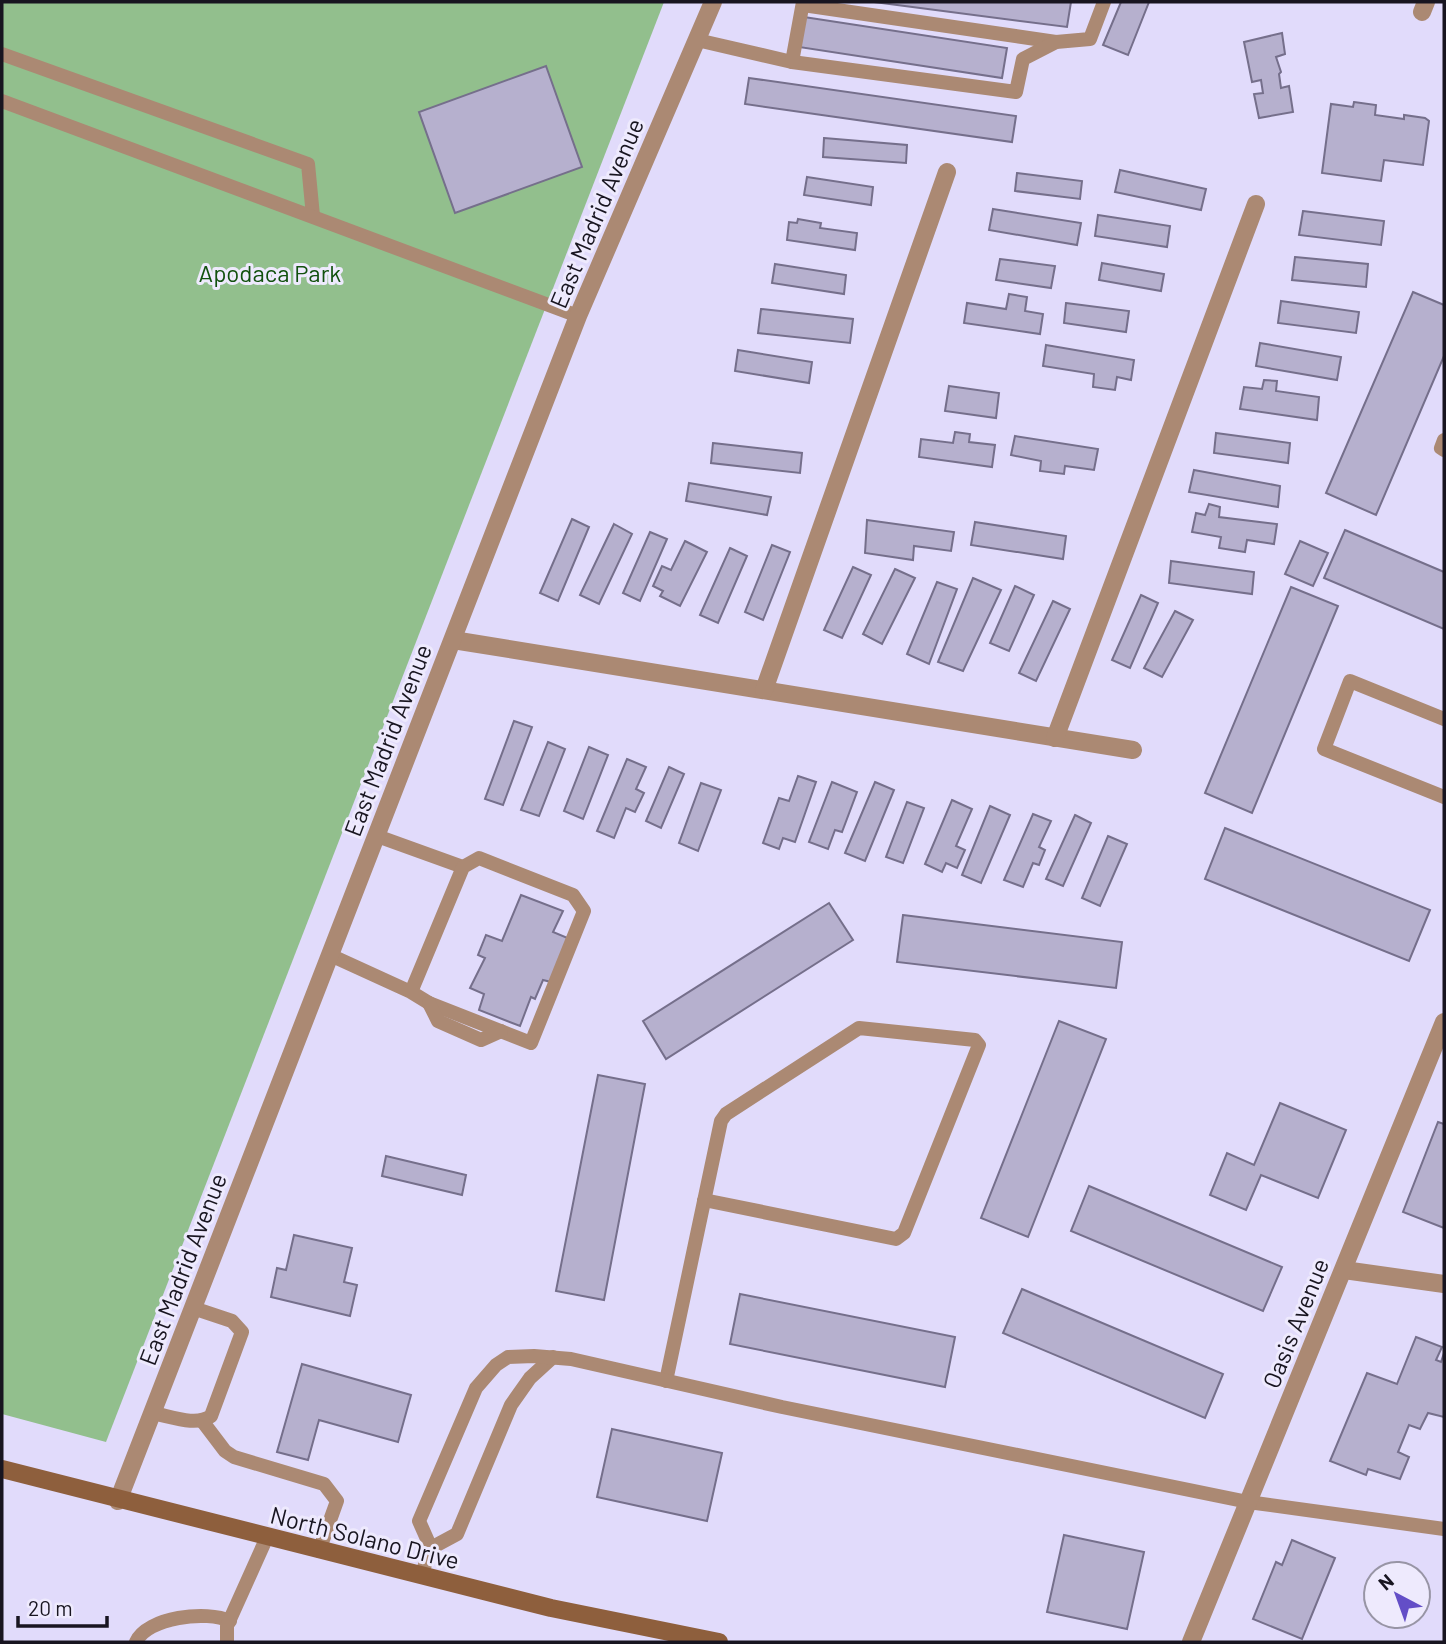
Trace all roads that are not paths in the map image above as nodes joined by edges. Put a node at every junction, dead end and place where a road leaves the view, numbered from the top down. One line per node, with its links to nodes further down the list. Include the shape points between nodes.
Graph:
1 (713, 2): 4 (street, East Madrid Avenue)
2 (1104, 2): 5 (lane, via 1090,39)
3 (803, 3): 5 (lane); 7 (lane)
4 (697, 40): 7 (lane); 12 (street, East Madrid Avenue)
5 (1056, 42): 7 (lane, via 1023,59 1016,92)
6 (2, 54): 11 (lane, via 307,164)
7 (792, 62)
8 (2, 102): 11 (lane)
9 (947, 172): 16 (street)
10 (1256, 204): 18 (street)
11 (313, 216): 12 (lane)
12 (578, 316): 15 (street, East Madrid Avenue)
13 (1444, 440): 14 (lane)
14 (1444, 450)
15 (453, 639): 16 (street); 21 (street, East Madrid Avenue)
16 (764, 690): 18 (street)
17 (1444, 719): 20 (lane, via 1350,681 1324,749)
18 (1055, 738): 19 (street)
19 (1133, 750)
20 (1444, 797)
21 (377, 836): 22 (lane); 23 (street, East Madrid Avenue)
22 (463, 867): 24 (lane); 24 (lane, via 479,858 573,895 584,911 531,1043 501,1031 481,1040 438,1021 429,1003)
23 (330, 955): 24 (lane); 30 (street, East Madrid Avenue)
24 (411, 992)
25 (1444, 1022): 26 (street, Oasis Avenue)
26 (1441, 1041): 28 (street, Oasis Avenue)
27 (704, 1200): 27 (lane, via 726,1114 859,1028 975,1040 979,1045 904,1233 896,1239); 32 (lane)
28 (1343, 1270): 29 (street); 37 (street, Oasis Avenue)
29 (1444, 1284)
30 (193, 1308): 33 (street, East Madrid Avenue); 34 (lane, via 232,1321 242,1332 211,1416)
31 (553, 1357): 32 (lane); 40 (lane, via 510,1405 457,1534); 40 (lane, via 508,1357 476,1388 419,1521)
32 (666, 1381): 37 (lane)
33 (152, 1413): 34 (lane); 36 (street, East Madrid Avenue)
34 (204, 1422): 41 (lane, via 234,1457 324,1485 333,1493 337,1501)
35 (2, 1469): 36 (main road, North Solano Drive)
36 (118, 1501): 39 (main road, North Solano Drive)
37 (1248, 1502): 38 (lane); 47 (street, Oasis Avenue)
38 (1444, 1529)
39 (267, 1537): 41 (main road, North Solano Drive); 43 (lane)
40 (431, 1548): 42 (lane)
41 (320, 1550): 42 (main road, North Solano Drive)
42 (421, 1576): 46 (main road, North Solano Drive)
43 (230, 1620): 44 (lane, via 211,1614 154,1624 145,1628); 45 (lane)
44 (136, 1642)
45 (227, 1642)
46 (719, 1642)
47 (1191, 1642)

